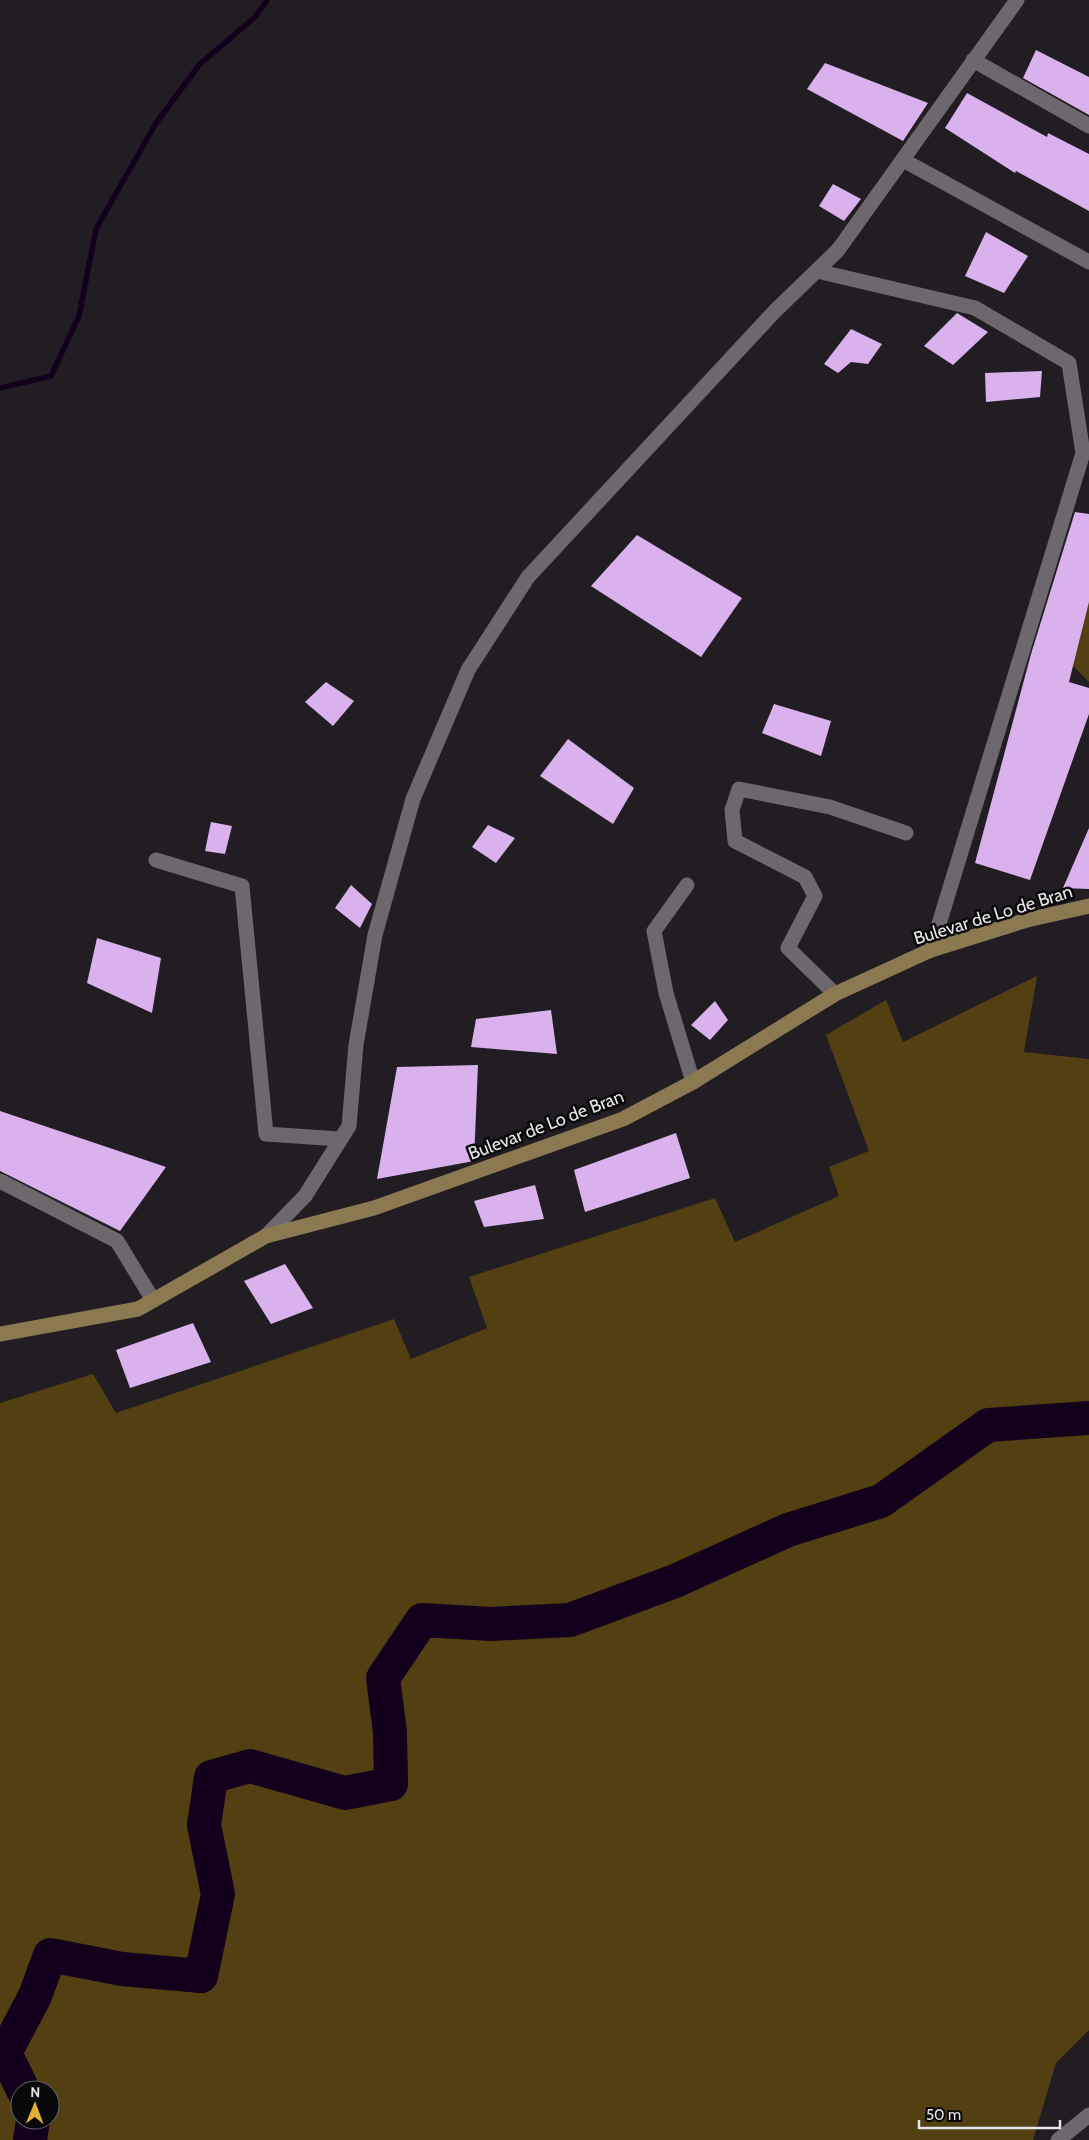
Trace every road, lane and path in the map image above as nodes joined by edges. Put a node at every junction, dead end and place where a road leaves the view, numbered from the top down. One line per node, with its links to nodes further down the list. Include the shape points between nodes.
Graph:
1 (1017, 0): 2 (street)
2 (973, 60): 3 (street); 4 (street)
3 (1089, 126)
4 (903, 160): 5 (street); 6 (street, via 838,250)
5 (1089, 262)
6 (817, 271): 11 (street, via 975,308 1069,363 1083,453); 14 (street, via 775,311 528,576 468,670 413,799 375,935 356,1045 349,1126)
7 (906, 833): 12 (street, via 830,807 739,789 732,810 735,841 805,877 815,896 788,948)
8 (156, 860): 14 (street, via 242,886 266,1134)
9 (687, 885): 13 (street, via 654,931 666,993)
10 (1089, 906): 11 (street, Bulevar de Lo de Bran, via 1027,920)
11 (931, 950): 12 (street, Bulevar de Lo de Bran)
12 (835, 994): 13 (street, Bulevar de Lo de Bran)
13 (694, 1082): 16 (street, Bulevar de Lo de Bran, via 623,1119 492,1167 374,1208)
14 (340, 1139): 16 (street, via 305,1196)
15 (0, 1181): 17 (street, via 117,1241)
16 (266, 1236): 17 (street, Bulevar de Lo de Bran)
17 (153, 1300): 18 (street, Bulevar de Lo de Bran, via 138,1309)
18 (0, 1334)
19 (1089, 2115): 20 (street)
20 (1058, 2140)

